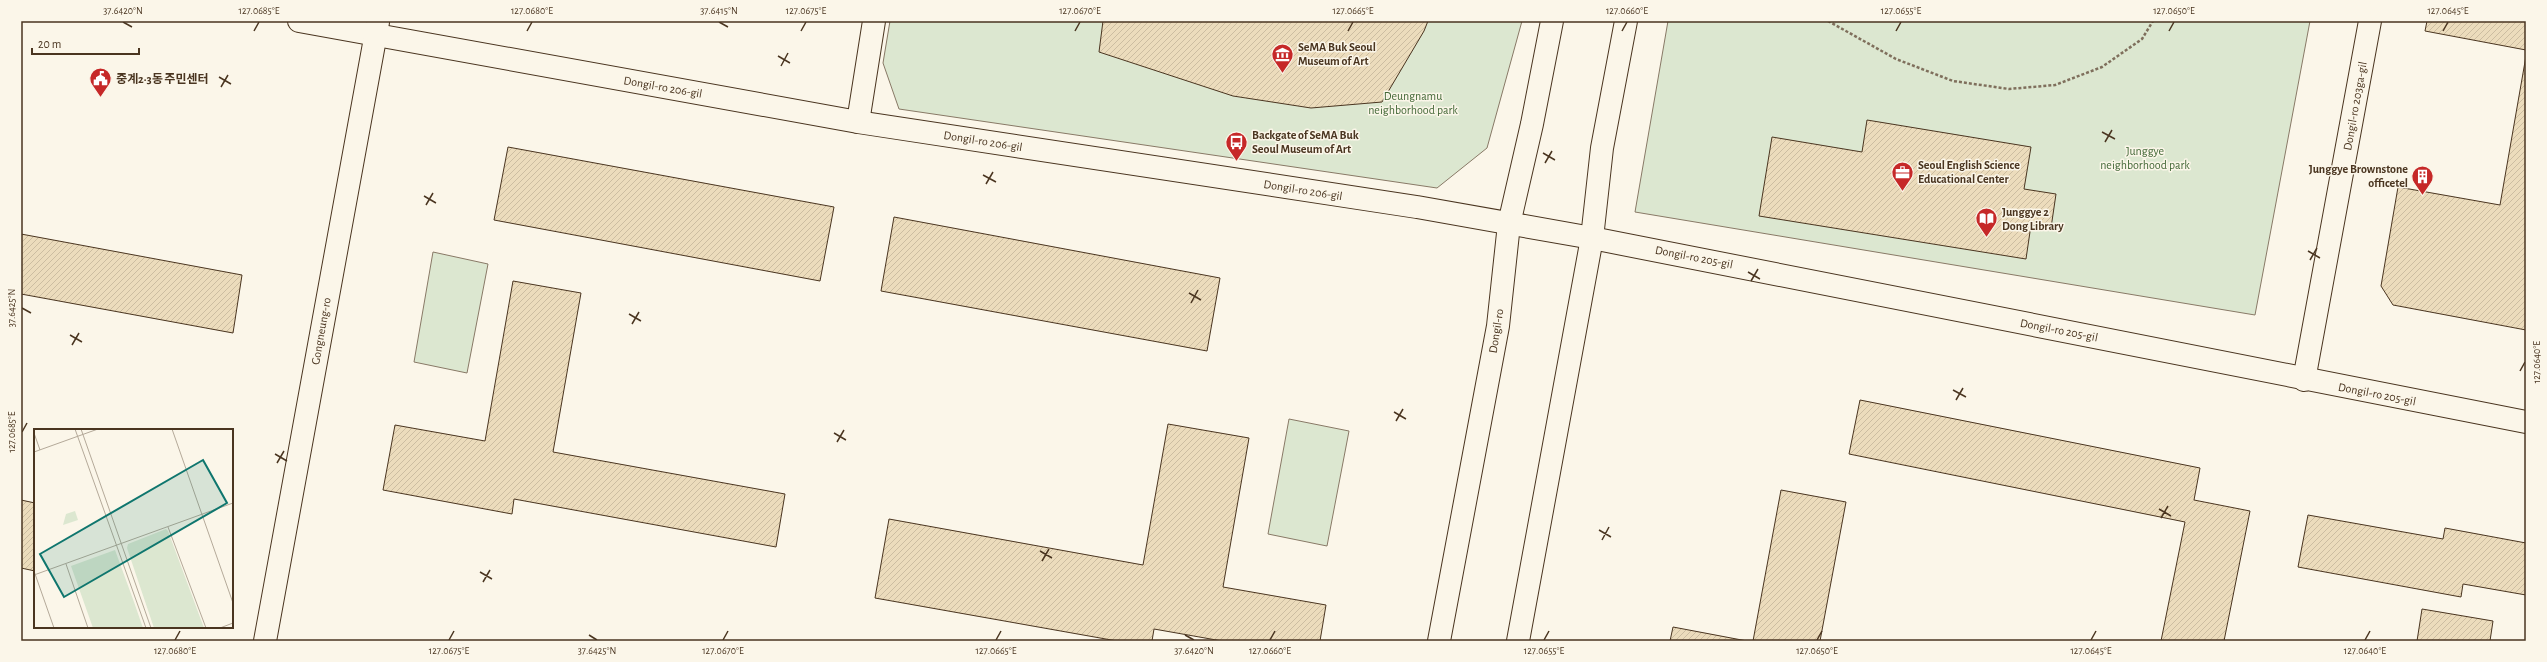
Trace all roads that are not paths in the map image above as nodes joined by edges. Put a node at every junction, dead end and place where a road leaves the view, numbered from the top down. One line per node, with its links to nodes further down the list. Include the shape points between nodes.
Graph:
1 (300, 21): 6 (street, Dongil-ro 206-gil)
2 (874, 21): 7 (street)
3 (1552, 21): 8 (street, Dongil-ro)
4 (1626, 21): 9 (street, via 1602,148)
5 (2370, 21): 10 (street, Dongil-ro 203ga-gil)
6 (377, 28): 7 (street, Dongil-ro 206-gil); 12 (street, Gongneung-ro)
7 (858, 122): 8 (street, Dongil-ro 206-gil, via 1417,207)
8 (1509, 224): 9 (street, Dongil-ro 206-gil); 13 (street, Dongil-ro, via 1498,326)
9 (1592, 238): 10 (street, Dongil-ro 205-gil); 14 (street)
10 (2304, 380): 11 (street, Dongil-ro 205-gil)
11 (2526, 422)
12 (265, 641)
13 (1440, 641)
14 (1518, 641)

